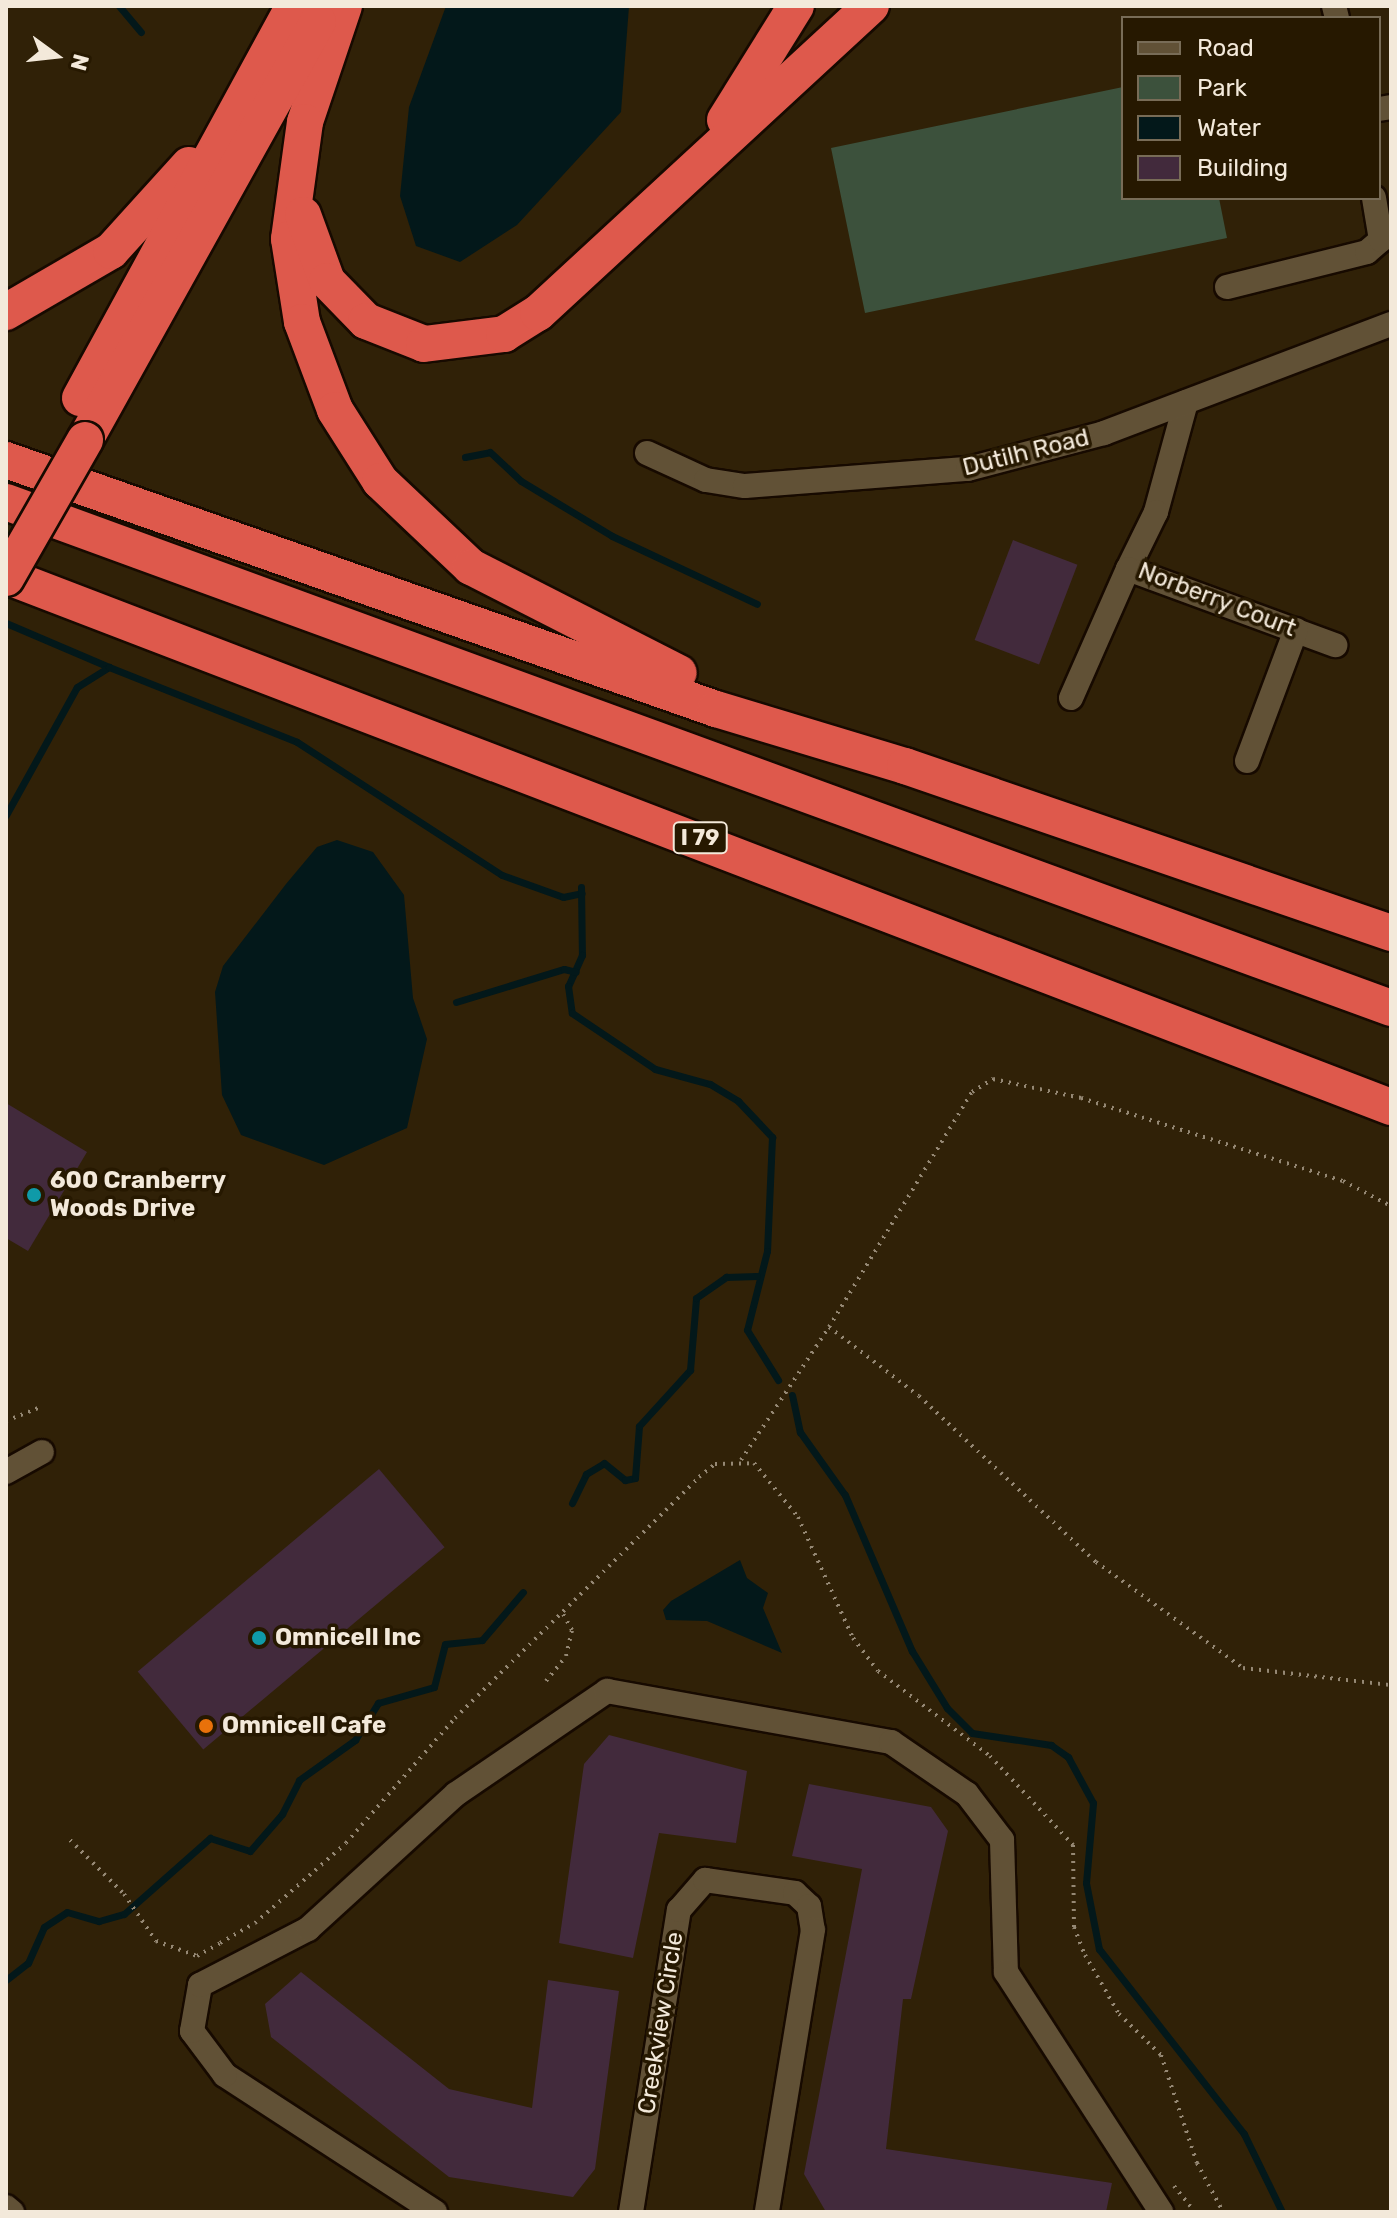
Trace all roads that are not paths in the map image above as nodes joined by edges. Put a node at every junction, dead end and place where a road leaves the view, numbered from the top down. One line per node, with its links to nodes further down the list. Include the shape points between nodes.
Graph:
1 (294, 6): 6 (highway)
2 (328, 6): 14 (highway)
3 (344, 6): 7 (highway, via 319,68)
4 (796, 6): 9 (highway, via 738,102)
5 (871, 6): 9 (highway)
6 (240, 101): 11 (highway, via 111,251); 14 (highway)
7 (298, 170): 9 (highway, via 311,248 333,288 366,321 424,344 485,341 523,324); 25 (highway, via 289,239 302,322 349,435 415,520 515,596 609,643)
8 (1374, 200): 10 (street, via 1381,240 1367,252)
9 (651, 209)
10 (1227, 287)
11 (6, 312)
12 (1391, 324): 13 (street, Dutilh Road)
13 (1186, 402): 15 (street, Dutilh Road, via 1012,459 875,482 725,484); 19 (street, Norberry Court, via 1156,512)
14 (73, 435): 18 (highway); 20 (highway, bridge)
15 (647, 453)
16 (6, 460): 25 (highway, via 716,709)
17 (6, 502): 27 (highway)
18 (6, 528)
19 (1128, 569): 21 (street, Norberry Court); 23 (street)
20 (6, 577): 28 (highway, I 79)
21 (1296, 630): 22 (street, Norberry Court); 24 (street)
22 (1335, 645)
23 (1071, 698)
24 (1247, 761)
25 (905, 766): 26 (highway)
26 (1391, 933)
27 (1391, 1008)
28 (1391, 1107)
29 (42, 1452): 30 (street)
30 (6, 1472)
31 (6, 2207): 32 (street)
32 (12, 2212)
33 (435, 2212): 36 (street, via 225,2075 192,2031 200,1985 308,1929 456,1794 607,1691 891,1742 967,1794 1002,1840 1006,1972)
34 (631, 2212): 35 (street, Creekview Circle, via 679,1910 705,1880 729,1880 795,1893 809,1906 813,1930)
35 (767, 2212)
36 (1161, 2212)

